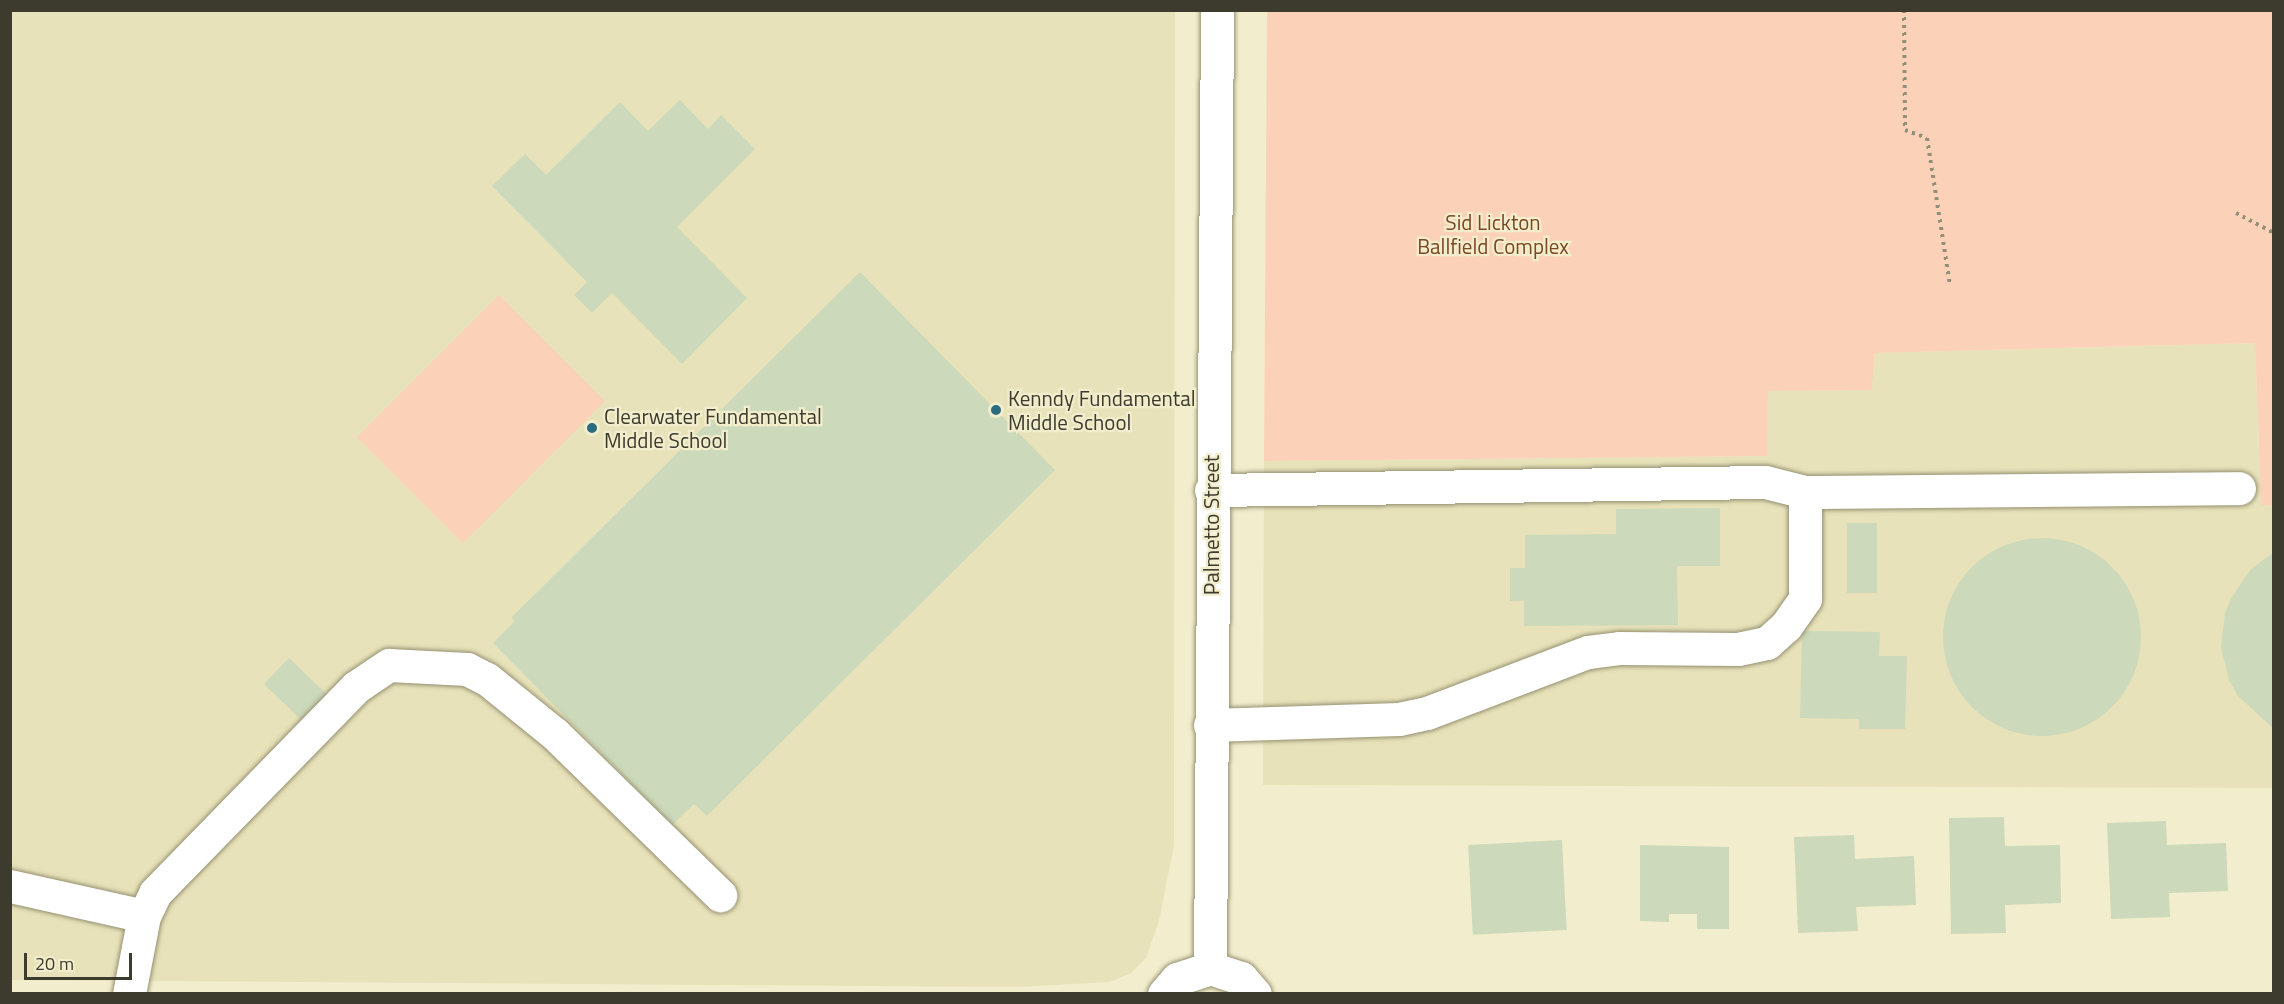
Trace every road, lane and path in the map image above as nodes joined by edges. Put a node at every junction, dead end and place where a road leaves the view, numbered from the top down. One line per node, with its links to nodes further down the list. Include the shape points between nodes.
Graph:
1 (1216, 10): 7 (street, Palmetto Street)
2 (1904, 10): 5 (path, via 1905,130 1927,138)
3 (2236, 213): 4 (path)
4 (2274, 233)
5 (1950, 285)
6 (2240, 488): 8 (street)
7 (1211, 490): 8 (street, via 1765,482); 9 (street, Palmetto Street)
8 (1805, 492): 9 (street, via 1805,599 1786,626 1767,643 1738,649 1619,648 1588,652 1427,713 1399,719)
9 (1210, 725): 13 (street, Palmetto Street)
10 (10, 886): 12 (street)
11 (720, 895): 12 (street, via 555,734 487,679 467,669 405,664 375,671 356,687 174,871 155,893)
12 (144, 916): 14 (street)
13 (1210, 968): 15 (street, via 1177,979); 16 (street, via 1241,978)
14 (129, 993)
15 (1164, 993)
16 (1255, 993)

